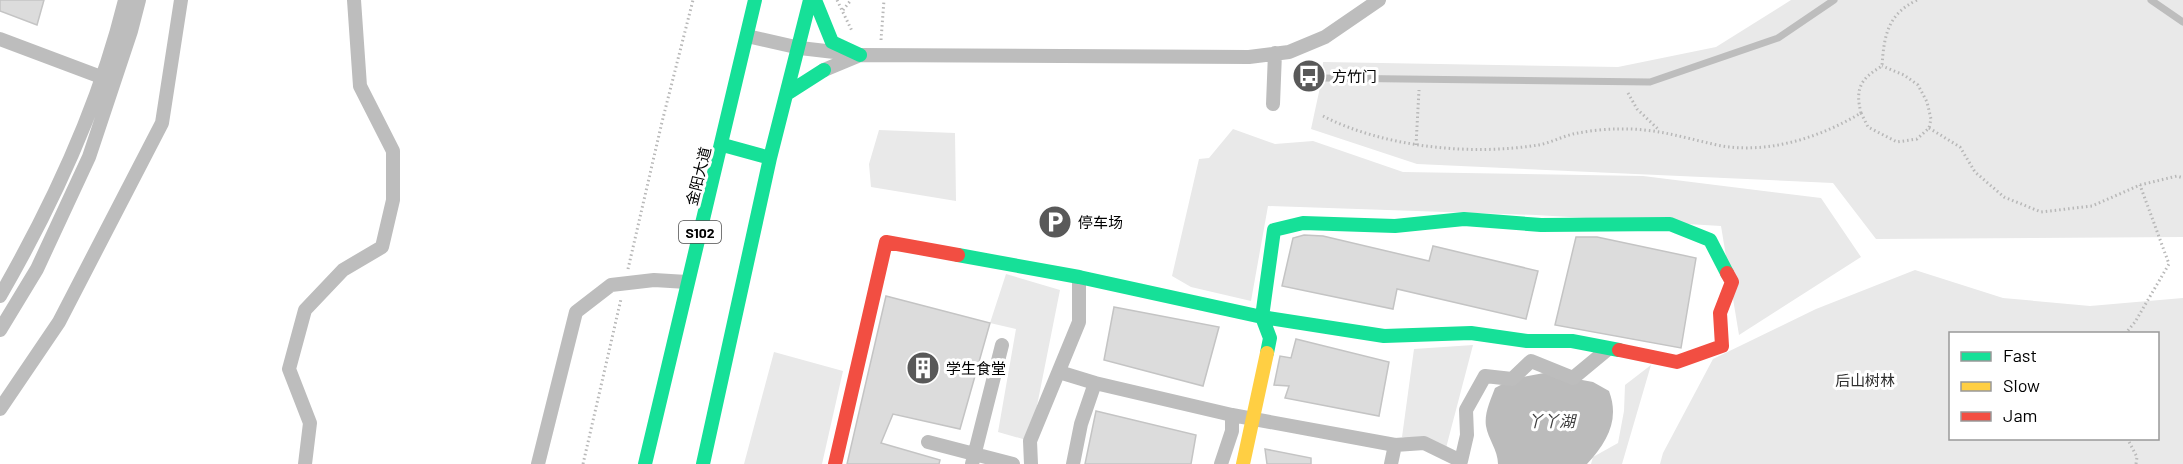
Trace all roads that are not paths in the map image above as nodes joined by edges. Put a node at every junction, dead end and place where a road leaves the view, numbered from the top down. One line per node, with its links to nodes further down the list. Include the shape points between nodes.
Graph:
1 (125, 0): 17 (street)
2 (139, 0): 27 (street, via 89,157 37,269)
3 (181, 0): 32 (street, via 162,123 59,322)
4 (354, 0): 38 (street, via 360,86 393,151 393,200 382,247 343,270 305,310 289,369 310,423)
5 (755, 0): 12 (street, 金阳大道 / S102)
6 (810, 0): 14 (street)
7 (815, 0): 16 (street, via 832,42)
8 (1379, 0): 15 (street, via 1325,37 1289,52)
9 (1834, 0): 18 (lane, via 1778,38 1650,82)
10 (2151, 0): 11 (lane)
11 (2183, 22)
12 (747, 36): 14 (street); 21 (street, 金阳大道 / S102)
13 (0, 39): 17 (street)
14 (800, 48): 16 (street); 19 (street)
15 (1275, 53): 16 (street, via 1249,57); 20 (street)
16 (860, 55): 19 (street, via 824,70)
17 (101, 77): 25 (street, via 50,201)
18 (1322, 78)
19 (788, 93): 22 (street)
20 (1273, 104)
21 (723, 145): 22 (street); 24 (street, 金阳大道 / S102)
22 (770, 159): 41 (street)
23 (1079, 277): 26 (street); 30 (street, via 1079,322); 42 (street, via 886,242)
24 (687, 282): 39 (street, via 654,280 611,285 576,312); 40 (street, 金阳大道 / S102)
25 (0, 296)
26 (1262, 317): 29 (street, via 1384,336 1471,333 1527,341 1572,341); 29 (street, via 1274,230 1303,223 1395,226 1464,219 1541,225 1671,224 1710,240 1732,282 1720,314 1722,346 1677,362); 34 (street, via 1270,338)
27 (0, 330)
28 (1002, 345): 43 (street)
29 (1608, 349): 37 (street, via 1573,378 1532,361 1512,379 1485,376 1466,410 1467,435)
30 (1059, 372): 31 (street); 45 (street, via 1030,441)
31 (1095, 383): 33 (street); 46 (street, via 1081,424)
32 (0, 409)
33 (1232, 415): 34 (street); 47 (street, via 1232,431)
34 (1253, 418): 36 (street); 48 (street)
35 (928, 442): 44 (street)
36 (1395, 445): 37 (street, via 1424,442); 49 (street)
37 (1461, 462)
38 (305, 464)
39 (538, 464)
40 (645, 464)
41 (703, 464)
42 (835, 464)
43 (972, 464)
44 (1013, 464)
45 (1031, 464)
46 (1074, 464)
47 (1221, 464)
48 (1243, 464)
49 (1390, 464)

